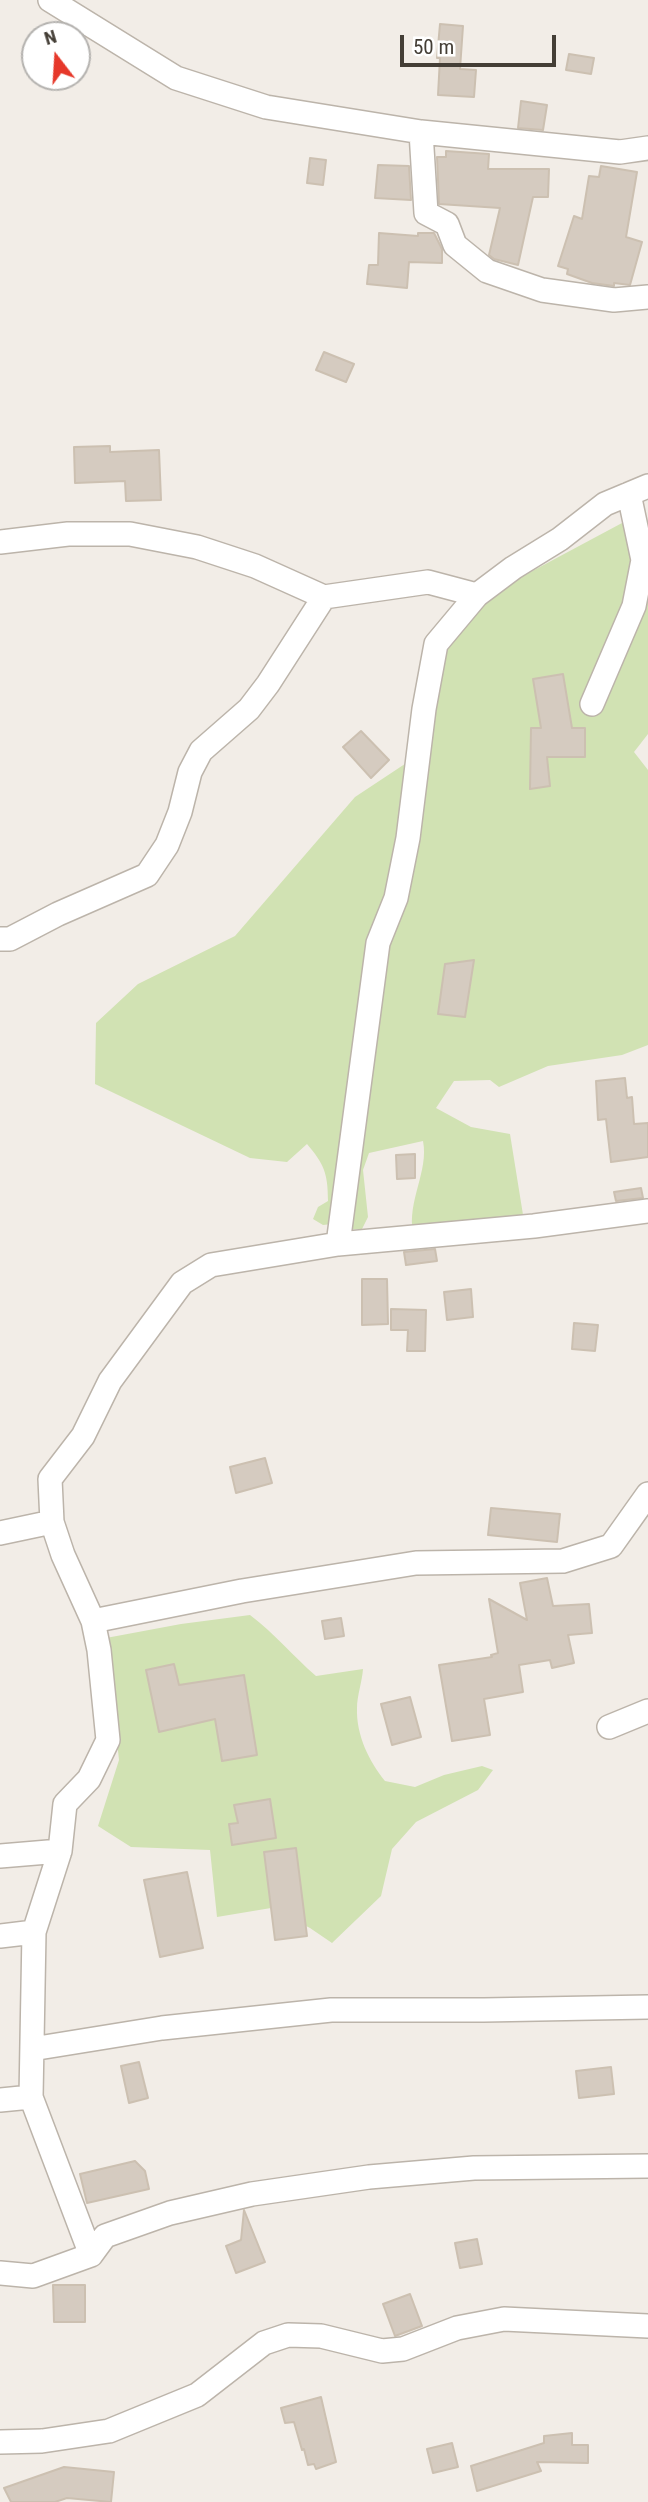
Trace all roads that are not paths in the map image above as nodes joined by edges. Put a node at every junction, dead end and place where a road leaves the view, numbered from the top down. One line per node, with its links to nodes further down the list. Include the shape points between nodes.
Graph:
1 (50, 0): 2 (street, via 176,78 266,107)
2 (421, 132): 3 (street, via 620,152); 4 (street, via 426,213 447,224 454,245 487,271 542,290 614,300)
3 (648, 148)
4 (648, 297)
5 (639, 490): 7 (street, via 605,503); 9 (street, via 643,560 634,606)
6 (0, 542): 8 (street, via 68,534 130,534 220,554)
7 (477, 595): 8 (street, via 428,582); 12 (street, via 436,645 408,838 396,898 378,943)
8 (324, 597): 10 (street, via 249,709 201,751 167,845 147,874 10,939)
9 (592, 704)
10 (0, 939)
11 (648, 1211): 12 (street)
12 (338, 1244): 14 (street, via 211,1265 182,1283 110,1381 83,1436 50,1479)
13 (648, 1494): 16 (street, via 611,1546 563,1561 416,1563)
14 (52, 1522): 15 (street); 16 (street)
15 (0, 1533)
16 (93, 1621): 19 (street, via 108,1740 89,1779 65,1804)
17 (648, 1711): 18 (street)
18 (609, 1727)
19 (60, 1851): 20 (street); 21 (street)
20 (0, 1856)
21 (34, 1932): 22 (street); 24 (street)
22 (0, 1937)
23 (648, 2007): 24 (street, via 331,2010 162,2028)
24 (32, 2049): 25 (street)
25 (31, 2097): 26 (street); 28 (street)
26 (0, 2100)
27 (648, 2166): 28 (street, via 474,2168 252,2194 170,2213 105,2236)
28 (91, 2255): 29 (street, via 33,2276)
29 (0, 2273)
30 (648, 2326): 31 (street, via 504,2319 382,2351 321,2336 288,2335 264,2343 197,2395 109,2431)
31 (0, 2442)

